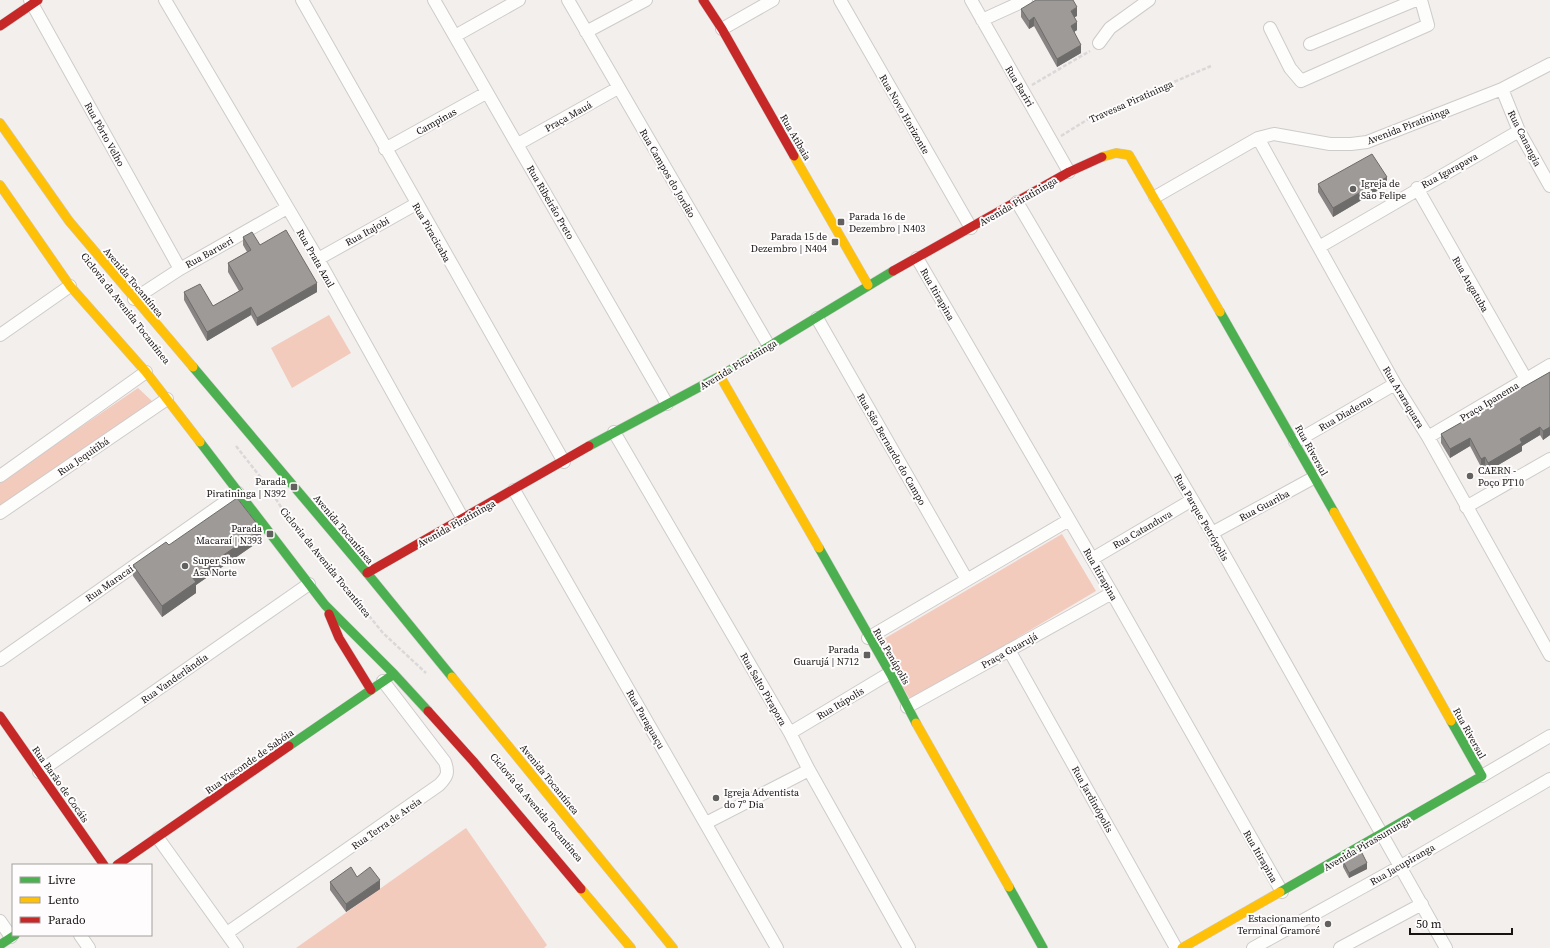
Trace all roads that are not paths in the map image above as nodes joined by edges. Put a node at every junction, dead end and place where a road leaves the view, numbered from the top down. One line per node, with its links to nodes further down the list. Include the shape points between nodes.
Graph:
1 (165, 0): 41 (street, Rua Prata Azul)
2 (302, 0): 32 (street, Rua Piracicaba)
3 (434, 0): 21 (street, Rua Ribeirão Preto)
4 (519, 0): 21 (street)
5 (568, 0): 20 (street, Rua Campos do Jordão)
6 (646, 0): 20 (street)
7 (703, 0): 19 (street, Rua Atibaia)
8 (774, 0): 19 (street)
9 (840, 0): 42 (street, Rua Novo Horizonte)
10 (971, 0): 16 (street, Rua Bariri)
11 (1026, 0): 16 (street)
12 (1149, 0): 22 (street, via 1110,28)
13 (1416, 0): 23 (street)
14 (1421, 0): 18 (street, via 1428,26 1301,81 1290,68)
15 (33, 1): 17 (street); 46 (street, Rua Pôrto Velho)
16 (982, 20): 34 (street, Rua Bariri)
17 (0, 26)
18 (1270, 28)
19 (722, 29): 48 (street, Rua Atibaia)
20 (586, 32): 25 (street, Rua Campos do Jordão)
21 (455, 36): 27 (street, Rua Ribeirão Preto)
22 (1099, 43)
23 (1310, 44)
24 (1550, 64): 26 (street, Avenida Piratininga)
25 (618, 88): 31 (street, Praça Mauá); 52 (street, Rua Campos do Jordão)
26 (1502, 89): 29 (street, Rua Canangia); 30 (street, Avenida Piratininga, via 1367,142 1330,144 1274,134)
27 (486, 93): 31 (street, Rua Ribeirão Preto); 32 (street, Campinas)
28 (0, 123): 49 (street, Avenida Tocantínea, via 69,221)
29 (1519, 131): 35 (street, Rua Canangia); 36 (street, Rua Igarapava)
30 (1258, 138): 38 (street, Avenida Piratininga); 43 (street, Rua Araraquara)
31 (518, 144): 59 (street, Rua Ribeirão Preto)
32 (385, 149): 40 (street, Rua Piracicaba)
33 (1109, 154): 34 (street, Avenida Piratininga); 38 (street, Rua Riversul, via 1129,155)
34 (1069, 172): 39 (street, Avenida Piratininga)
35 (1550, 186)
36 (1417, 188): 43 (street, Rua Igarapava); 56 (street, Rua Angatuba)
37 (1, 190): 47 (street)
38 (1154, 197): 62 (street, Rua Riversul)
39 (1018, 202): 42 (street, Avenida Piratininga); 69 (street, Rua Parque Petrópolis)
40 (416, 204): 45 (street, Rua Itajobi); 64 (street, Rua Piracicaba)
41 (287, 208): 45 (street, Rua Prata Azul); 46 (street, Rua Barueri)
42 (970, 228): 44 (street, Avenida Piratininga)
43 (1319, 247): 57 (street, Rua Araraquara)
44 (917, 258): 48 (street, Avenida Piratininga); 73 (street, Rua Itirapina)
45 (318, 259): 72 (street, Rua Prata Azul)
46 (180, 268): 49 (street, Rua Barueri)
47 (70, 286): 51 (street); 54 (street)
48 (868, 286): 50 (street, Avenida Piratininga)
49 (134, 299): 76 (street, Avenida Tocantínea)
50 (817, 318): 52 (street, Avenida Piratininga); 77 (street, Rua São Bernardo do Campo)
51 (0, 335)
52 (769, 346): 55 (street, Avenida Piratininga)
53 (1550, 365): 56 (street, Praça Ipanema)
54 (146, 372): 58 (street); 65 (street)
55 (720, 376): 59 (street, Avenida Piratininga); 81 (street, Rua Penápolis)
56 (1526, 379): 61 (street, Praça Ipanema)
57 (1395, 384): 61 (street, Rua Araraquara); 62 (street, Rua Diadema)
58 (167, 399): 68 (street); 71 (street, Rua Jequitibá)
59 (667, 404): 60 (street, Avenida Piratininga)
60 (614, 432): 64 (street, Avenida Piratininga); 90 (street, Rua Salto Pirapora)
61 (1428, 437): 70 (street, Rua Araraquara)
62 (1295, 442): 66 (street, Rua Riversul)
63 (1550, 459): 70 (street)
64 (564, 462): 67 (street, Avenida Piratininga)
65 (0, 476)
66 (1315, 477): 74 (street, Rua Guariba); 94 (street, Rua Riversul)
67 (514, 490): 72 (street, Avenida Piratininga); 96 (street, Rua Paraguaçu)
68 (238, 493): 78 (street); 84 (street, Rua Maracai)
69 (1192, 500): 74 (street, Rua Parque Petrópolis); 75 (street, Rua Catanduva)
70 (1466, 507): 83 (street, Rua Araraquara)
71 (0, 513)
72 (462, 519): 76 (street, Avenida Piratininga)
73 (1069, 520): 75 (street, Rua Itirapina); 77 (street)
74 (1212, 533): 97 (street, Rua Parque Petrópolis)
75 (1092, 559): 79 (street, Rua Itirapina)
76 (367, 573): 113 (street, Avenida Tocantínea)
77 (967, 580): 81 (street)
78 (309, 584): 80 (street); 93 (street, Rua Vanderlândia)
79 (1112, 593): 82 (street, Praça Guarujá); 102 (street, Rua Itirapina)
80 (325, 605): 86 (street); 87 (street, via 339,638)
81 (868, 638): 85 (street, Rua Penápolis)
82 (1009, 650): 88 (street, Praça Guarujá); 117 (street, Rua Jardinópolis)
83 (1550, 656)
84 (0, 660)
85 (890, 673): 88 (street, Rua Penápolis); 90 (street, Rua Itápolis)
86 (388, 678): 87 (street, Rua Visconde de Sabóia); 105 (street, Rua Terra de Areia, via 445,762 448,771 446,778 440,785); 112 (street, via 473,761)
87 (371, 690): 98 (street, Rua Visconde de Sabóia)
88 (907, 707): 116 (street, Rua Penápolis)
89 (0, 716): 93 (street, Rua Barão de Cocáis)
90 (790, 733): 92 (street, Rua Salto Pirapora)
91 (1550, 736): 94 (street, Avenida Pirassununga)
92 (809, 770): 96 (street); 115 (street, Rua Salto Pirapora)
93 (40, 772): 99 (street, Rua Barão de Cocáis)
94 (1482, 776): 97 (street, Avenida Pirassununga)
95 (1550, 779): 101 (street, Rua Jacupiranga)
96 (706, 823): 114 (street, Rua Paraguaçu)
97 (1381, 835): 101 (street, Rua Parque Petrópolis); 102 (street, Avenida Pirassununga)
98 (158, 838): 100 (street, Rua Visconde de Sabóia); 105 (street)
99 (103, 864)
100 (119, 864)
101 (1401, 866): 103 (street, Rua Parque Petrópolis); 119 (street, Rua Jacupiranga)
102 (1282, 892): 118 (street, Avenida Pirassununga)
103 (1422, 904): 120 (street); 121 (street, Rua Parque Petrópolis)
104 (0, 921): 106 (street)
105 (227, 933): 111 (street)
106 (12, 935)
107 (13, 936): 109 (street)
108 (81, 936): 110 (street)
109 (0, 945)
110 (89, 948)
111 (237, 948)
112 (631, 948)
113 (673, 948)
114 (777, 948)
115 (909, 948)
116 (1043, 948)
117 (1176, 948)
118 (1182, 948)
119 (1253, 948)
120 (1340, 948)
121 (1446, 948)

